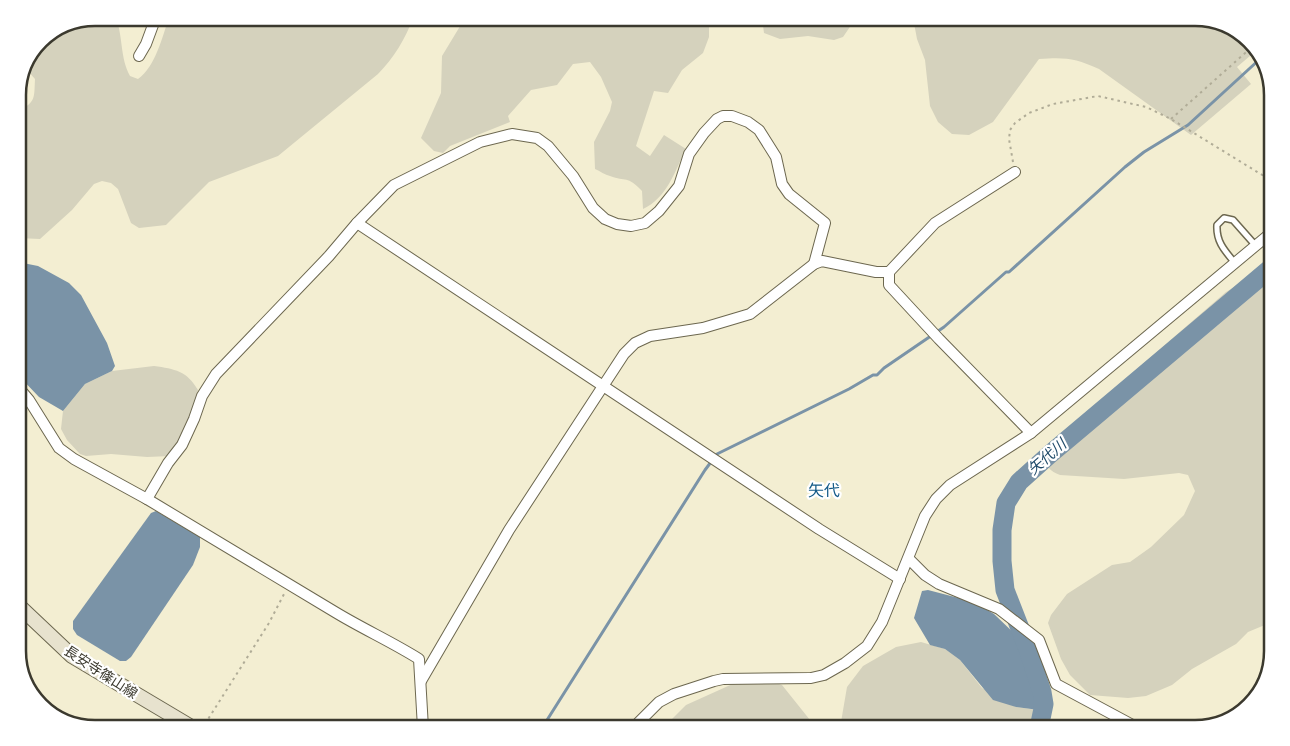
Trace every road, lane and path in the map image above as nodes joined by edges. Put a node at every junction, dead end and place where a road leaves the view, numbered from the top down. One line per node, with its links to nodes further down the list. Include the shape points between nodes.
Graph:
1 (153, 26): 3 (street)
2 (1247, 51): 4 (path)
3 (139, 56)
4 (1171, 119): 5 (path, via 1146,107 1098,96 1053,104 1029,113 1010,130); 6 (path)
5 (1015, 172): 12 (street, via 935,223)
6 (1264, 176)
7 (357, 223): 11 (street, via 394,185 480,142 512,134 537,138 548,146 573,176 593,208 605,218 631,226 645,223 660,211 679,186 689,154 704,133 717,119 732,116 759,130 776,157 782,184 789,194 825,223); 13 (street); 16 (street, via 216,374 202,396 182,445)
8 (1264, 239): 9 (street)
9 (1256, 246): 10 (street); 10 (lane, via 1233,220 1224,218 1216,225 1216,236)
10 (1235, 263): 15 (street)
11 (814, 264): 12 (street, via 822,260); 13 (street, via 750,314 703,328 650,336 635,343)
12 (889, 272): 15 (street, via 889,285)
13 (602, 385): 18 (street); 21 (street, via 509,530)
14 (26, 396): 16 (street, via 59,448)
15 (1031, 433): 17 (street, via 950,484 926,516)
16 (147, 499): 19 (street)
17 (909, 559): 18 (street); 26 (street, via 939,584 999,608 1039,640 1056,684)
18 (900, 579): 25 (street, via 882,622 867,646 824,675 714,681 659,702)
19 (289, 585): 21 (street, via 419,659); 23 (path)
20 (26, 613): 22 (main road, 長安寺篠山線, via 72,656)
21 (422, 680): 24 (street)
22 (176, 720)
23 (207, 720)
24 (423, 720)
25 (641, 720)
26 (1123, 720)

